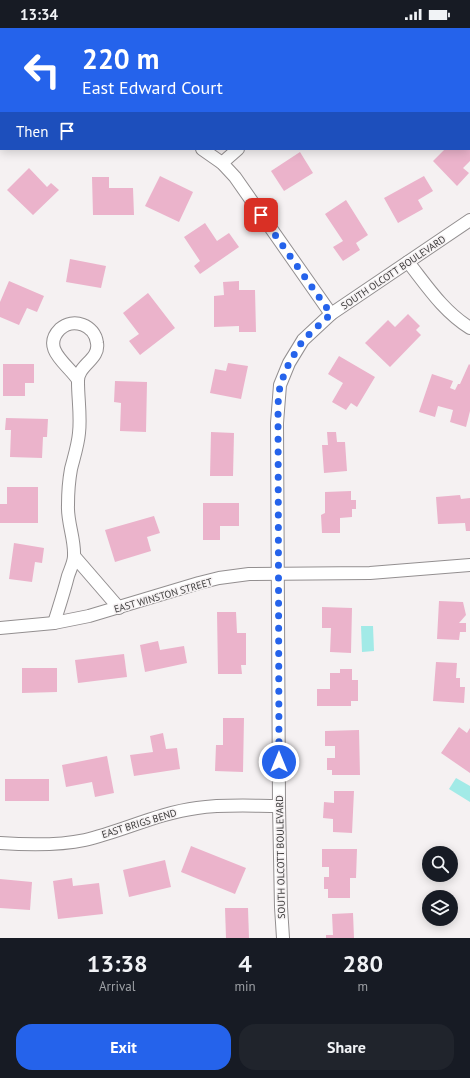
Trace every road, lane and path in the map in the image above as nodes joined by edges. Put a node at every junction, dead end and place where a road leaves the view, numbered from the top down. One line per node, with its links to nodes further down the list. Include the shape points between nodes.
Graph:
1 (203, 150): 3 (street)
2 (237, 150): 3 (street)
3 (222, 163): 6 (street)
4 (470, 220): 5 (street, SOUTH OLCOTT BOULEVARD)
5 (408, 262): 6 (street, SOUTH OLCOTT BOULEVARD); 7 (street, via 441,305)
6 (331, 314): 11 (street, SOUTH OLCOTT BOULEVARD, via 303,340 280,385 277,423)
7 (470, 328)
8 (78, 380): 8 (street, via 83,368 93,358 98,344 93,331 74,323 67,325 56,335 54,349 56,355); 9 (street, via 80,433 71,471 67,506)
9 (74, 556): 12 (street); 13 (street)
10 (470, 565): 11 (street, EAST WINSTON STREET, via 370,573)
11 (278, 574): 12 (street, EAST WINSTON STREET, via 219,578); 15 (street, SOUTH OLCOTT BOULEVARD)
12 (119, 608): 13 (street, EAST WINSTON STREET)
13 (54, 623): 14 (street, EAST WINSTON STREET)
14 (0, 628)
15 (279, 806): 16 (street, EAST BRIGS BEND, via 196,808 85,840 58,844); 17 (street, SOUTH OLCOTT BOULEVARD)
16 (0, 843)
17 (283, 938)

